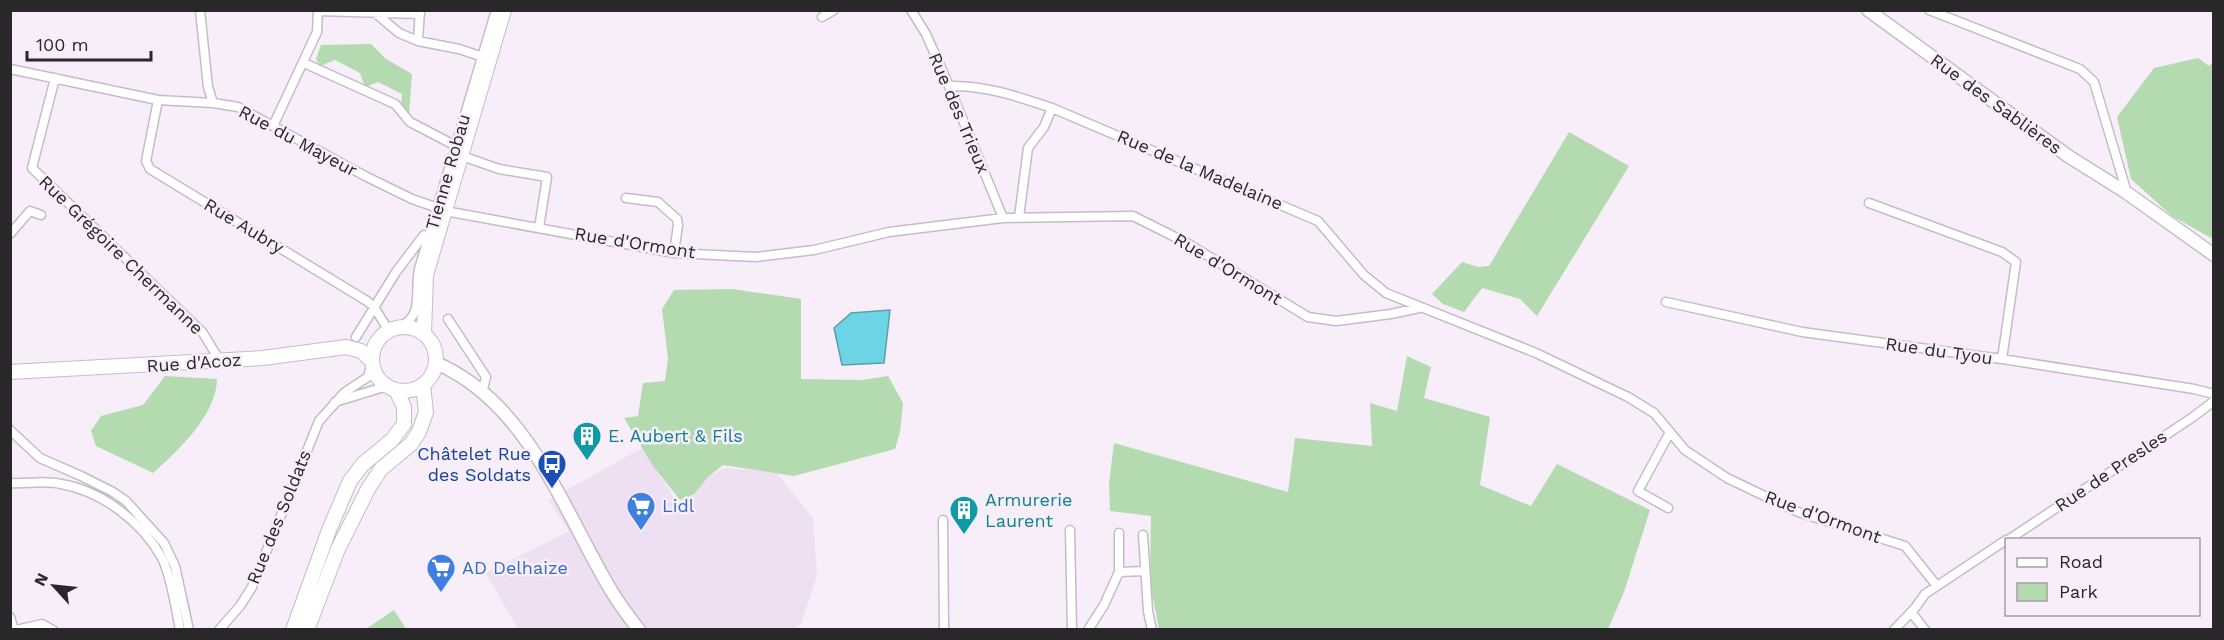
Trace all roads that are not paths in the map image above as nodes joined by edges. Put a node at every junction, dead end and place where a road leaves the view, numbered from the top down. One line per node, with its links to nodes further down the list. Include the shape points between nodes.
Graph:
1 (200, 10): 19 (street)
2 (496, 10): 13 (street, Tienne Robau)
3 (504, 10): 22 (main road, Tienne Robau)
4 (834, 10): 11 (street)
5 (910, 10): 17 (street, Rue des Trieux)
6 (1868, 10): 24 (main road, Rue des Sablières, via 2068,156)
7 (1929, 10): 23 (street, via 2080,69 2094,82)
8 (318, 11): 9 (street); 14 (street, via 317,32)
9 (373, 11): 10 (street); 12 (street, via 399,33)
10 (420, 12): 12 (street)
11 (822, 17)
12 (418, 41): 13 (street)
13 (483, 57): 22 (street, Tienne Robau)
14 (304, 63): 21 (street); 22 (street, via 395,104 410,122)
15 (10, 69): 16 (street, Rue du Mayeur)
16 (56, 78): 18 (street, Rue du Mayeur); 45 (street, Rue Grégoire Chermanne, via 32,168 203,333)
17 (950, 86): 20 (street, Rue de la Madelaine, via 1014,94); 31 (street, Rue des Trieux)
18 (158, 100): 19 (street, Rue du Mayeur); 38 (street, Rue Aubry, via 146,161 150,169)
19 (213, 103): 21 (street, Rue du Mayeur, via 238,107)
20 (1052, 108): 30 (street, via 1028,148); 39 (street, Rue de la Madelaine, via 1318,221 1364,275 1386,293)
21 (273, 126): 28 (street, Rue du Mayeur, via 386,187)
22 (459, 151): 28 (main road, Tienne Robau); 32 (street, via 499,169 547,177)
23 (2121, 170): 24 (street); 25 (street)
24 (2107, 180): 25 (main road, Rue des Sablières)
25 (2127, 193): 36 (main road, Rue des Sablières)
26 (626, 198): 35 (street, via 658,202 676,219)
27 (1869, 203): 44 (street, via 2002,252 2016,262)
28 (441, 210): 32 (street, Rue d'Ormont); 34 (street, Tienne Robau); 42 (main road, Tienne Robau, via 426,276)
29 (41, 215): 33 (street, via 30,211)
30 (1019, 217): 31 (street, Rue d'Ormont); 39 (street, Rue d'Ormont, via 1133,216 1187,243 1308,317 1336,321)
31 (1004, 218): 35 (street, Rue d'Ormont, via 889,232 814,250 756,257)
32 (539, 228): 35 (street, Rue d'Ormont)
33 (10, 234)
34 (429, 237): 38 (street, via 424,235 409,253); 41 (street, Tienne Robau, via 418,275 416,311 412,319)
35 (674, 252)
36 (2214, 255)
37 (1666, 302): 44 (street, Rue du Tyou, via 1802,332)
38 (374, 307): 41 (street, Rue Aubry); 43 (street)
39 (1420, 308): 56 (street, Rue d'Ormont, via 1536,353 1621,393 1654,413)
40 (448, 319): 51 (street, via 486,376)
41 (394, 329): 42 (main road, via 410,327); 46 (main road, via 379,339)
42 (424, 333): 47 (main road, via 435,352)
43 (356, 337)
44 (2002, 359): 52 (street, Rue du Tyou)
45 (220, 361): 46 (main road, Rue d'Acoz, via 346,347 361,351); 48 (main road, Rue d'Acoz)
46 (372, 361): 50 (main road, via 375,371); 54 (street, Rue des Soldats, via 368,377)
47 (436, 363): 49 (main road); 51 (main road, via 464,377)
48 (10, 372)
49 (423, 384): 50 (main road, via 405,391); 78 (main road, via 426,412 419,432 411,444 381,469 368,489 338,549)
50 (392, 388): 54 (street); 77 (main road, via 404,406 404,424 350,481)
51 (482, 393): 79 (main road, via 511,420 535,454 610,590)
52 (2214, 394)
53 (2214, 401): 65 (street, Rue de Presles)
54 (334, 403): 76 (street, Rue des Soldats, via 322,416 309,442 252,587)
55 (10, 430): 57 (street, via 40,458)
56 (1670, 432): 60 (street, via 1638,490); 69 (street, Rue d'Ormont, via 1685,450 1727,478 1798,512 1905,546)
57 (65, 468): 59 (street); 75 (street, via 126,501 164,543 175,567)
58 (10, 483): 59 (street)
59 (60, 483): 74 (street, via 93,494 141,530 163,559)
60 (1668, 508)
61 (943, 519): 80 (street)
62 (1070, 530): 81 (street)
63 (1119, 533): 68 (street)
64 (1143, 535): 67 (street)
65 (2010, 538)
66 (2005, 541): 69 (street, Rue de Presles)
67 (1145, 571): 68 (street); 83 (street)
68 (1119, 572): 82 (street)
69 (1937, 586): 70 (street, Rue de Presles)
70 (1908, 615): 84 (street, Rue de Presles); 85 (street); 86 (street)
71 (10, 617): 72 (street)
72 (15, 630): 73 (street, via 42,624)
73 (53, 630)
74 (180, 630)
75 (189, 630)
76 (219, 630)
77 (293, 630)
78 (307, 630)
79 (639, 630)
80 (944, 630)
81 (1072, 630)
82 (1088, 630)
83 (1152, 630)
84 (1894, 630)
85 (1905, 630)
86 (1925, 630)

